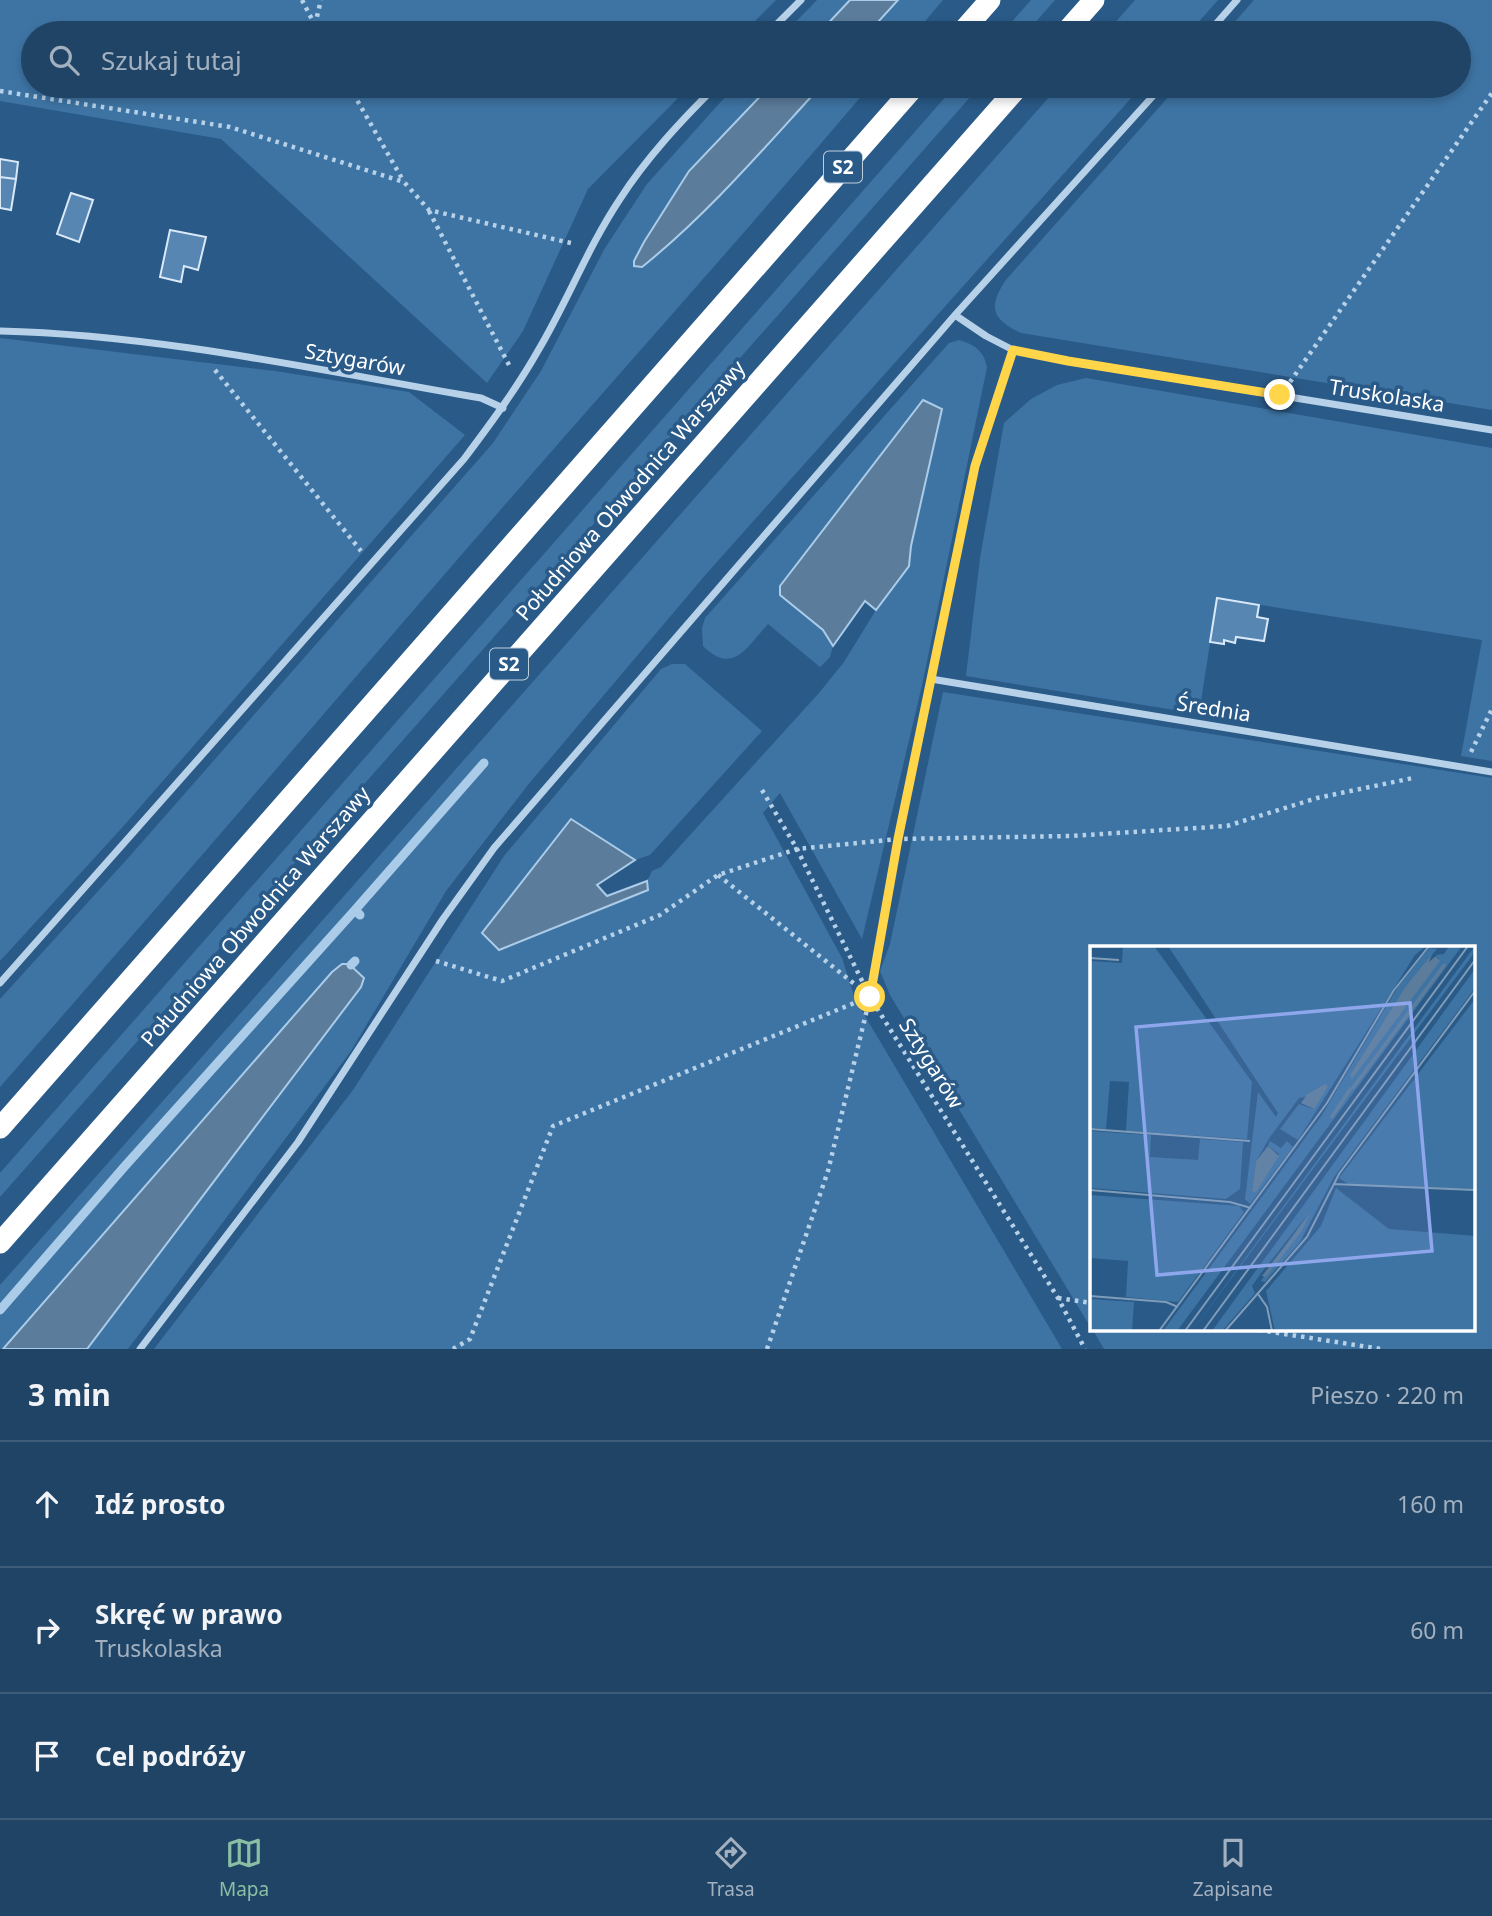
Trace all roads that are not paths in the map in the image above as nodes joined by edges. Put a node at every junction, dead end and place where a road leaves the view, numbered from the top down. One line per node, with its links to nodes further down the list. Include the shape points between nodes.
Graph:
1 (801, 0): 5 (street)
2 (990, 0): 6 (highway)
3 (1094, 0): 7 (highway)
4 (1237, 0): 8 (street)
5 (780, 21)
6 (972, 21)
7 (1076, 21)
8 (1219, 21)
9 (704, 98): 15 (street, via 667,136 621,197)
10 (904, 98): 20 (highway, S2)
11 (1007, 98): 21 (highway, Południowa Obwodnica Warszawy / S2)
12 (1151, 98): 13 (street)
13 (955, 315): 16 (street, Truskolaska, via 1013,350); 22 (street, via 494,848 298,1142)
14 (0, 331): 15 (street, Sztygarów, via 67,332 199,350 481,398)
15 (503, 408): 19 (street, via 464,459)
16 (1492, 430)
17 (931, 679): 18 (street, Średnia)
18 (1492, 772)
19 (0, 983)
20 (0, 1128)
21 (0, 1243)
22 (140, 1349)

